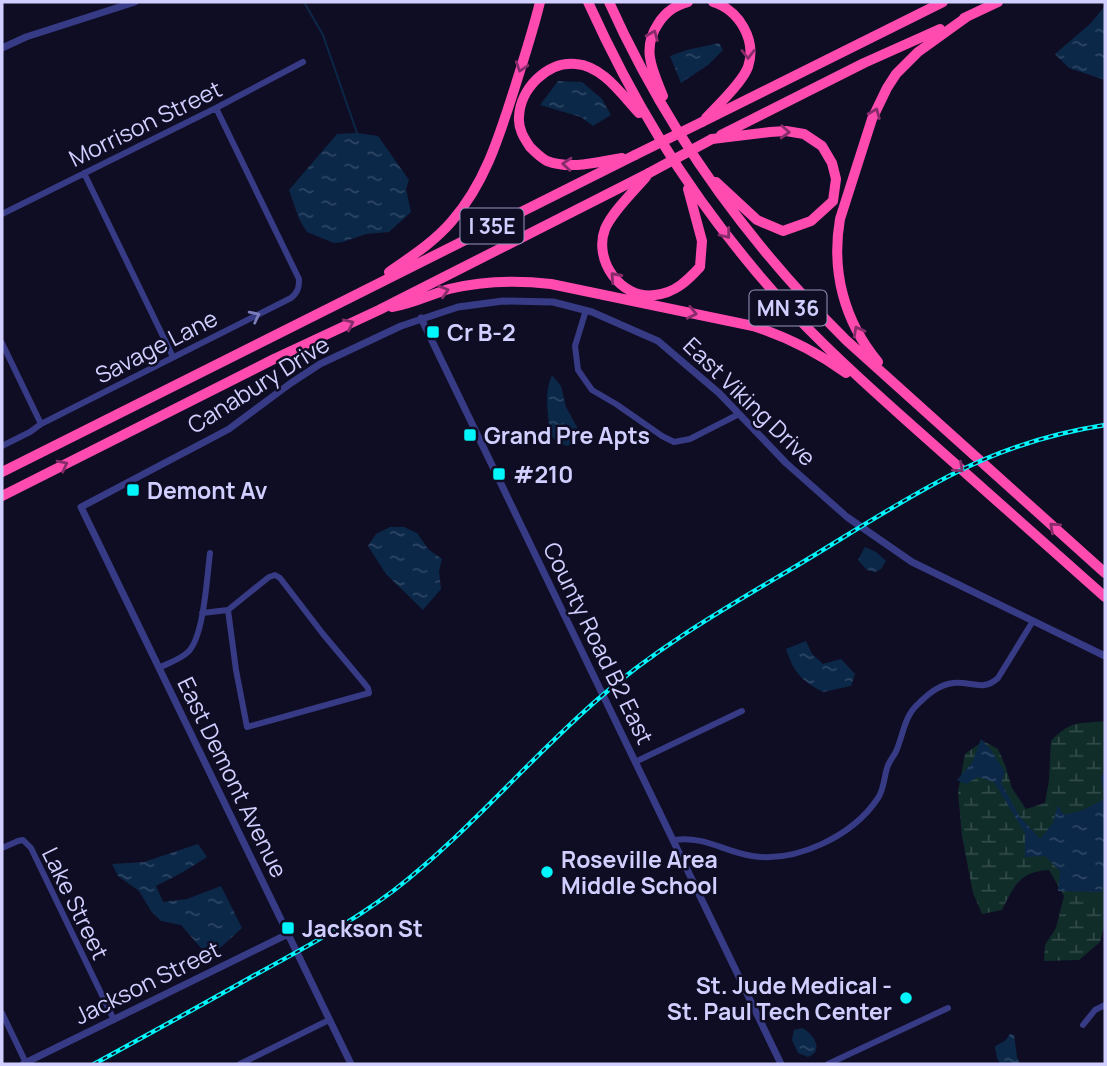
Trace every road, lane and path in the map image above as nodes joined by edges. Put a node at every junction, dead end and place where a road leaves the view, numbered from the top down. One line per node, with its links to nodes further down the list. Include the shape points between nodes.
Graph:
1 (135, 2): 10 (street)
2 (540, 2): 23 (highway, one-way to 23, via 497,142 475,191 437,236)
3 (588, 2): 15 (highway, MN 36)
4 (608, 2): 14 (highway, MN 36)
5 (688, 2): 14 (highway, one-way to 5, via 648,47 650,35 666,12)
6 (713, 2): 13 (highway, one-way to 13, via 737,16 750,51 741,80)
7 (943, 2): 13 (highway, I 35E)
8 (998, 2): 9 (highway, I 35E)
9 (968, 16): 16 (highway, I 35E); 29 (highway, one-way to 9, via 876,360 850,317 838,277 837,235 872,119 887,88 918,52)
10 (2, 47)
11 (303, 62): 12 (street, Morrison Street)
12 (216, 108): 19 (street, Morrison Street); 28 (street, Savage Lane, one-way to 12, via 291,298 299,289 299,279)
13 (704, 121): 17 (highway, I 35E, bridge)
14 (672, 122): 18 (highway, MN 36)
15 (651, 126): 17 (highway, one-way to 15, via 585,164 545,160 528,144 520,126 520,109 530,88 546,70 560,65 593,69); 21 (highway, MN 36)
16 (715, 139): 18 (highway, one-way to 18, via 778,131 804,135 822,146 832,163 836,179 833,201 811,221 783,230 757,220); 20 (highway, I 35E, bridge)
17 (635, 155): 23 (highway, I 35E)
18 (703, 171): 29 (highway, MN 36, via 740,223 804,297)
19 (84, 173): 22 (street, Morrison Street); 28 (street)
20 (647, 174): 21 (highway, one-way to 20, via 700,228 700,267 681,286 644,296 615,279 607,268 603,246 612,216); 24 (highway, I 35E)
21 (685, 180): 31 (highway, MN 36, one-way to 31, via 791,312)
22 (2, 214)
23 (350, 298): 34 (highway, I 35E)
24 (379, 310): 31 (highway, one-way to 31, via 464,286 518,282 551,284 753,326 788,338 825,359); 35 (highway, I 35E, one-way to 24)
25 (586, 310): 26 (street, East Viking Drive, via 553,302 503,301); 30 (street, East Viking Drive, via 658,341); 30 (street, via 575,346 578,370 592,390 674,442 691,439)
26 (421, 318): 36 (street, Canabury Drive, via 320,364 229,429); 46 (street, County Road B2 East)
27 (2, 343): 32 (street)
28 (173, 357): 32 (street, Savage Lane)
29 (915, 403): 38 (highway, MN 36, one-way to 29)
30 (739, 414): 42 (street, East Viking Drive, via 847,517 912,562)
31 (908, 422): 39 (highway, MN 36, one-way to 39)
32 (41, 424): 33 (street, Savage Lane)
33 (2, 446)
34 (2, 472)
35 (2, 496)
36 (81, 507): 44 (street, East Demont Avenue)
37 (210, 553): 41 (street)
38 (1105, 573)
39 (1105, 597)
40 (228, 610): 40 (street, via 247,727 369,693 275,575); 41 (street)
41 (202, 613): 44 (street, via 189,652)
42 (1034, 621): 43 (street, East Viking Drive); 47 (street, via 989,685 943,685 914,707 877,800 835,838 798,852 764,857 699,840)
43 (1105, 656)
44 (159, 668): 49 (street, East Demont Avenue)
45 (741, 711): 46 (street)
46 (635, 762): 47 (street, County Road B2 East)
47 (674, 840): 59 (street, County Road B2 East)
48 (2, 848): 53 (street, Lake Street, via 23,840 31,848)
49 (288, 934): 53 (street, Jackson Street); 54 (street, East Demont Avenue)
50 (1105, 1005): 55 (street)
51 (948, 1008): 60 (street)
52 (2, 1013): 56 (street)
53 (114, 1020): 56 (street, Jackson Street)
54 (329, 1020): 57 (street); 58 (street, East Demont Avenue)
55 (1083, 1024)
56 (25, 1064)
57 (240, 1064)
58 (351, 1064)
59 (781, 1064)
60 (828, 1064)

